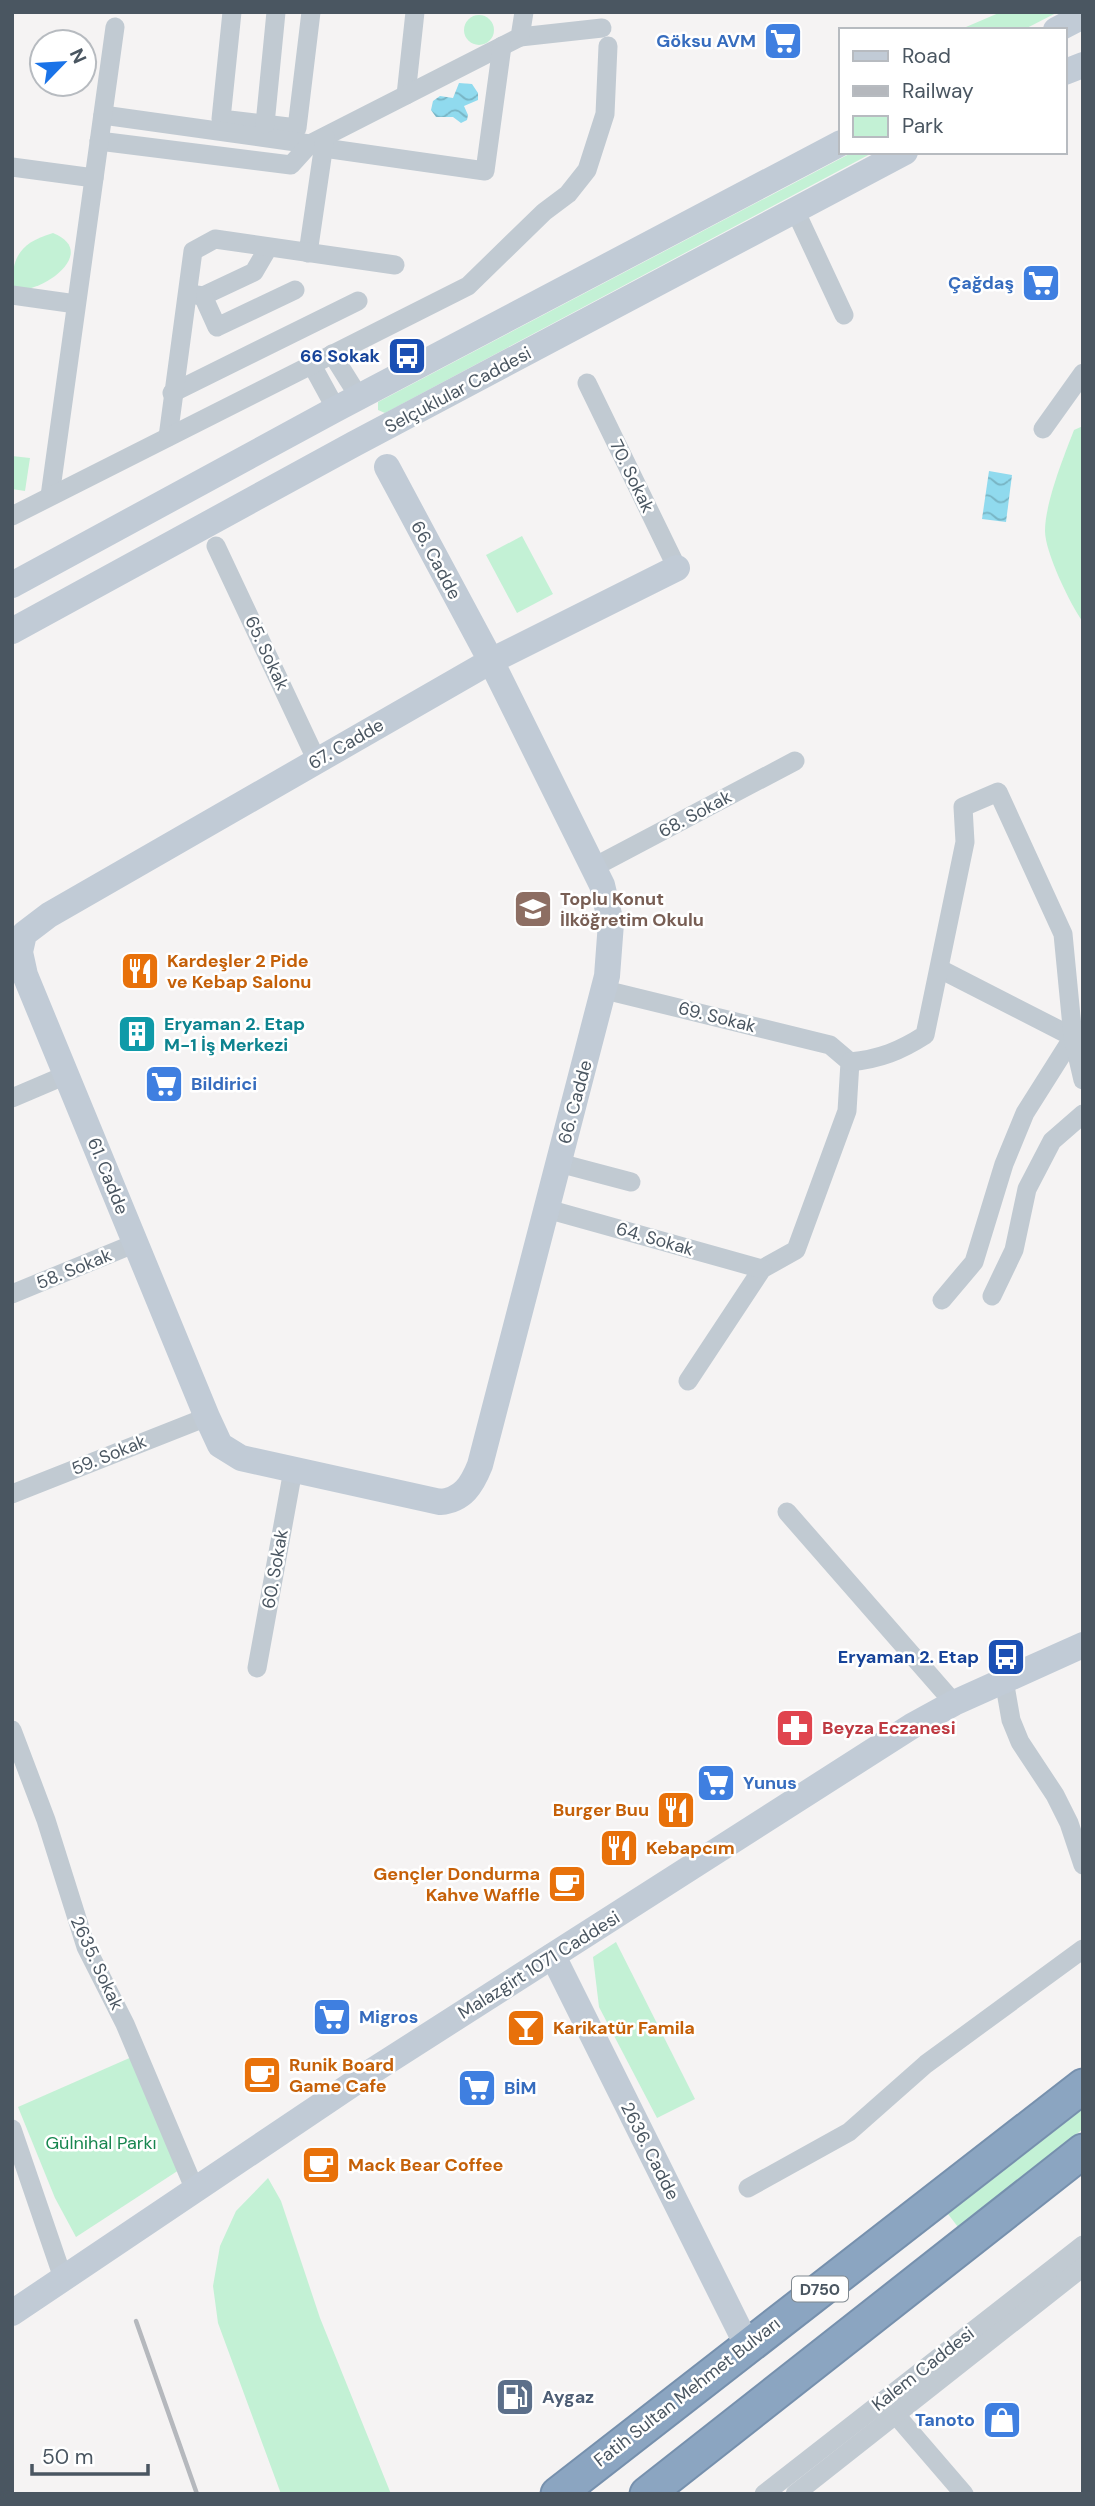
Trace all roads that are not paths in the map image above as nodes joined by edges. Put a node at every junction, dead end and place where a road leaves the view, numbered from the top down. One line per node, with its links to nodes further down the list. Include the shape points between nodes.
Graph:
1 (232, 12): 12 (street, via 221,119)
2 (276, 12): 12 (street)
3 (311, 12): 12 (street, via 297,128)
4 (415, 12): 10 (street)
5 (524, 12): 9 (street)
6 (1083, 16): 8 (street)
7 (115, 27): 11 (street)
8 (1060, 28)
9 (511, 42): 10 (street); 14 (street, via 485,171); 29 (street, via 605,37 605,114 587,170 568,194 468,286)
10 (406, 95): 14 (street)
11 (103, 115): 13 (street); 14 (street)
12 (265, 124)
13 (99, 141): 14 (street, via 291,165); 18 (street)
14 (320, 143): 21 (street)
15 (839, 144): 34 (street)
16 (901, 154): 19 (street, Selçuklular Caddesi)
17 (12, 167): 18 (street)
18 (94, 178): 27 (street)
19 (795, 210): 28 (street); 36 (street, Selçuklular Caddesi)
20 (268, 248): 21 (street); 25 (street, via 254,272); 25 (street, via 215,239 202,244 194,251)
21 (309, 253): 22 (street)
22 (395, 265)
23 (295, 290): 25 (street, via 218,327)
24 (12, 295): 27 (street)
25 (195, 295): 33 (street)
26 (358, 301): 33 (street)
27 (76, 304): 40 (street)
28 (844, 315)
29 (332, 354): 30 (street); 34 (street)
30 (312, 365): 34 (street); 37 (street)
31 (1083, 373): 35 (street)
32 (587, 383): 45 (street, 70. Sokak)
33 (172, 393): 37 (street)
34 (347, 403): 36 (street, 66. Cadde, via 373,413); 38 (street); 43 (street)
35 (1043, 429)
36 (380, 431): 38 (street, Selçuklular Caddesi); 39 (street, 66. Cadde)
37 (167, 437): 40 (street)
38 (354, 444): 39 (street, 66. Cadde); 47 (street, Selçuklular Caddesi)
39 (387, 467): 48 (street, 66. Cadde)
40 (50, 496): 41 (street)
41 (12, 516)
42 (216, 546): 49 (street, 65. Sokak)
43 (56, 561): 44 (street); 46 (street)
44 (12, 566)
45 (677, 568): 48 (street, 67. Cadde)
46 (12, 585)
47 (14, 627)
48 (491, 661): 49 (street, 67. Cadde); 51 (street, 66. Cadde)
49 (317, 761): 52 (street, 67. Cadde)
50 (795, 761): 51 (street, 68. Sokak)
51 (594, 867): 54 (street, 66. Cadde, via 611,923)
52 (18, 932): 57 (street, 61. Cadde, via 23,969)
53 (940, 969): 55 (street); 55 (street, via 965,842 963,807 999,792 1063,934); 56 (street, via 925,1035 902,1051)
54 (605, 990): 56 (street, 69. Sokak, via 830,1045); 61 (street, 66. Cadde)
55 (1073, 1037): 58 (street); 68 (street, via 1025,1113 974,1262)
56 (850, 1062): 65 (street, via 847,1111 796,1250)
57 (66, 1075): 59 (street); 64 (street, 61. Cadde)
58 (1083, 1080)
59 (12, 1098)
60 (1083, 1114): 67 (street, via 1052,1141 1027,1189 1014,1250)
61 (559, 1163): 62 (street); 63 (street, 66. Cadde)
62 (631, 1182)
63 (547, 1209): 65 (street, 64. Sokak); 71 (street, 66. Cadde, via 480,1465 468,1489 440,1502)
64 (136, 1243): 66 (street, 58. Sokak); 70 (street, 61. Cadde)
65 (762, 1269): 69 (street)
66 (12, 1294)
67 (992, 1296)
68 (942, 1300)
69 (688, 1381)
70 (206, 1417): 71 (street, 66. Cadde, via 229,1453); 72 (street, 59. Sokak)
71 (293, 1469): 75 (street, 60. Sokak)
72 (12, 1494)
73 (787, 1512): 77 (street)
74 (1083, 1645): 76 (street, Malazgirt 1071 Caddesi)
75 (257, 1668)
76 (1004, 1680): 77 (street, Malazgirt 1071 Caddesi); 79 (street, via 1020,1742 1055,1795)
77 (954, 1703): 81 (street, Malazgirt 1071 Caddesi)
78 (12, 1730): 86 (street, 2635. Sokak, via 47,1820 86,1947 125,2024)
79 (1083, 1865)
80 (1083, 1950): 85 (street, via 926,2064 849,2133)
81 (553, 1956): 86 (street, Malazgirt 1071 Caddesi); 91 (street, 2636. Cadde)
82 (1083, 2086): 91 (highway, Fatih Sultan Mehmet Bulvarı / D750)
83 (14, 2141): 89 (street)
84 (1083, 2151): 94 (highway)
85 (748, 2188)
86 (195, 2190): 89 (street, Malazgirt 1071 Caddesi)
87 (1083, 2245): 95 (street, Kalem Caddesi)
88 (1083, 2267): 92 (street, Kalem Caddesi)
89 (64, 2278): 90 (street, Malazgirt 1071 Caddesi)
90 (12, 2313)
91 (747, 2345): 93 (highway, Fatih Sultan Mehmet Bulvarı / D750)
92 (897, 2415): 96 (street, Kalem Caddesi); 97 (street)
93 (558, 2494)
94 (647, 2494)
95 (764, 2494)
96 (795, 2494)
97 (964, 2494)

